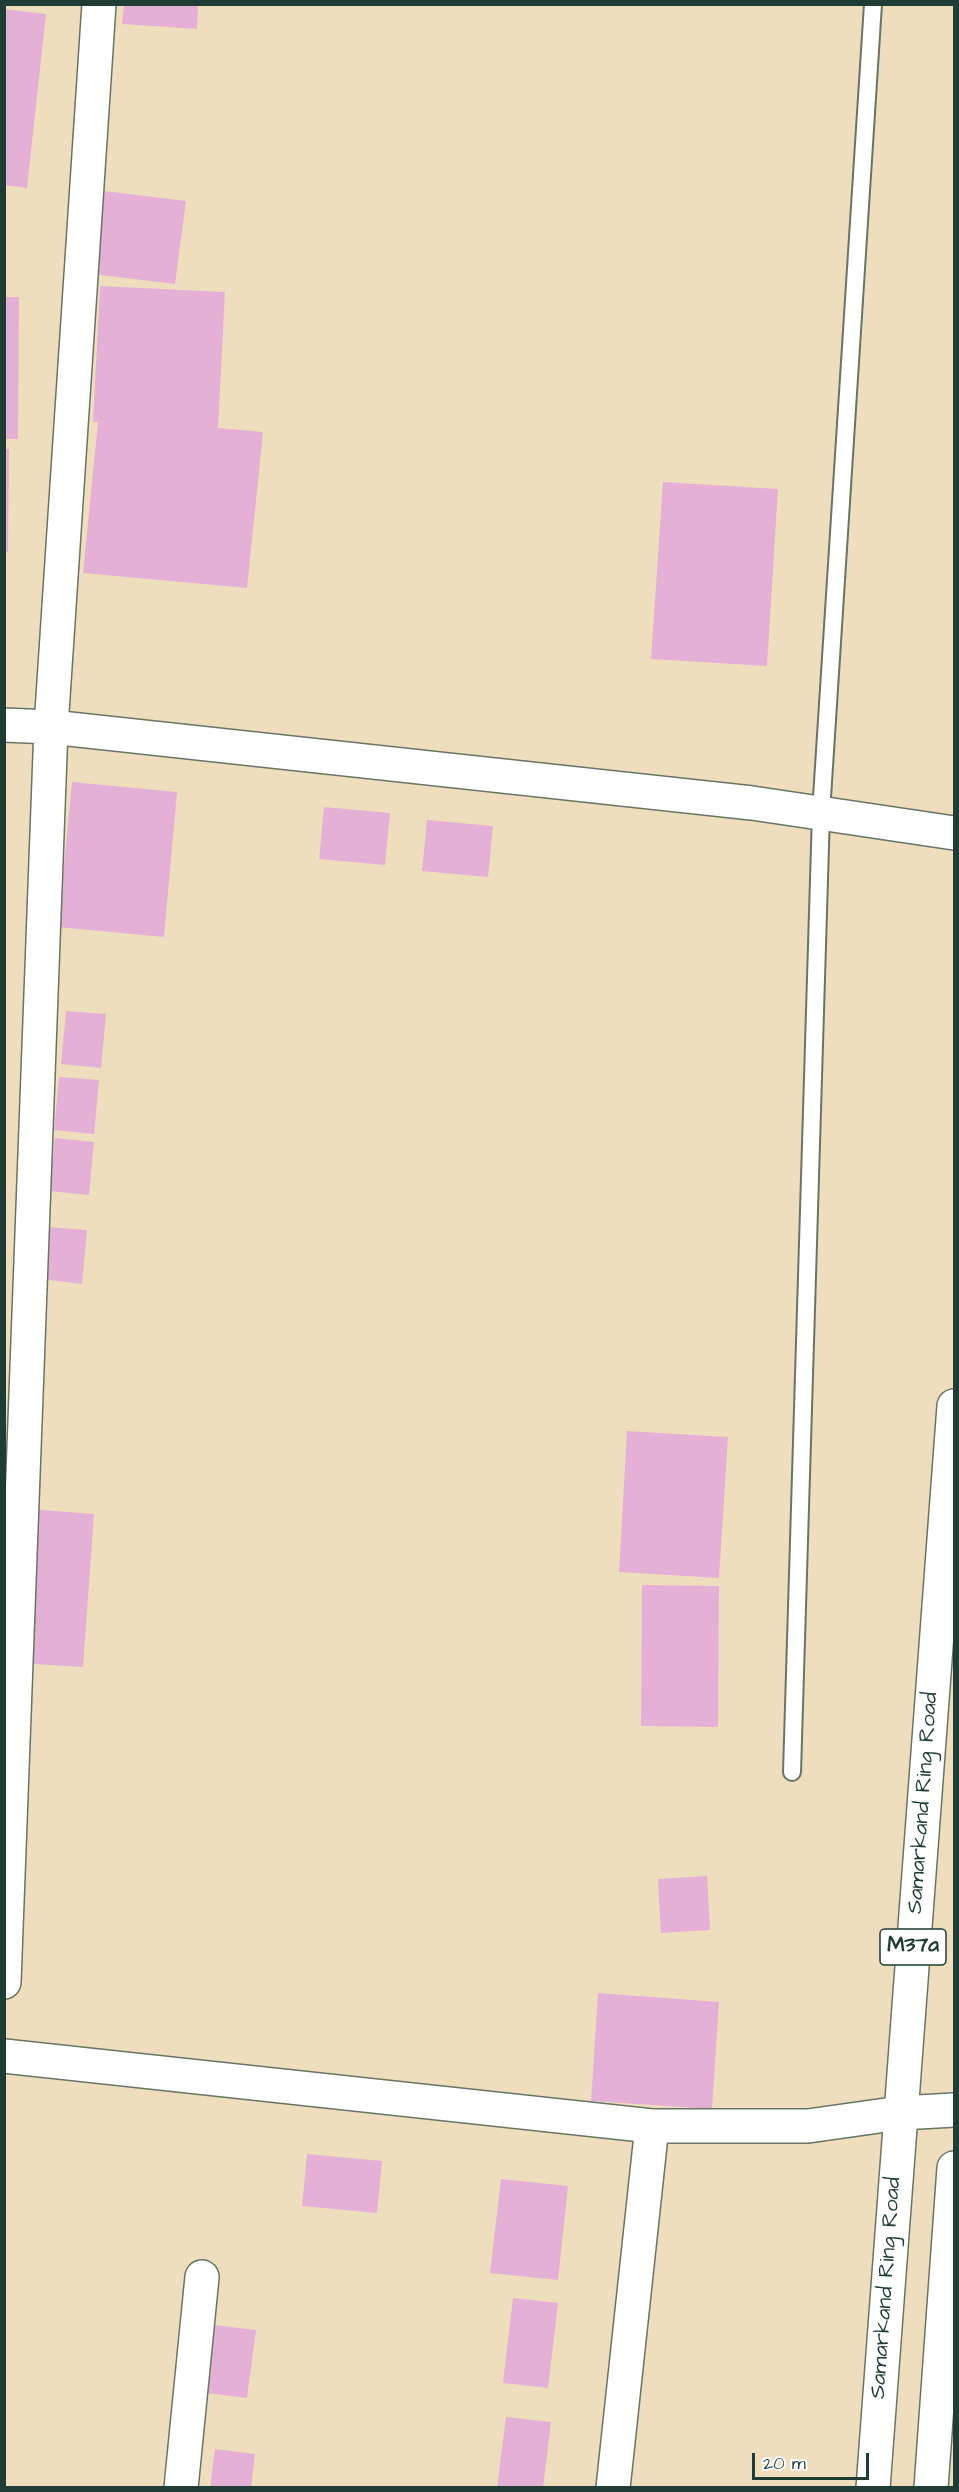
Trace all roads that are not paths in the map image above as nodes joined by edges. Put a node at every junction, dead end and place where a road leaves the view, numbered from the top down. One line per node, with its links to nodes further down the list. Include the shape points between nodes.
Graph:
1 (99, 4): 4 (main road)
2 (873, 4): 5 (lane)
3 (4, 724): 4 (main road)
4 (51, 727): 5 (main road); 9 (main road)
5 (821, 813): 6 (main road); 8 (lane)
6 (954, 833)
7 (954, 1406): 12 (main road, Samarkand Ring Road / M37a)
8 (792, 1772)
9 (4, 1982)
10 (4, 2056): 13 (main road)
11 (954, 2110): 12 (main road)
12 (900, 2113): 13 (main road, via 808,2126); 18 (main road, Samarkand Ring Road / M37a)
13 (652, 2126): 17 (main road)
14 (954, 2168): 19 (main road)
15 (202, 2277): 16 (main road)
16 (181, 2487)
17 (614, 2487)
18 (873, 2487)
19 (935, 2487)

